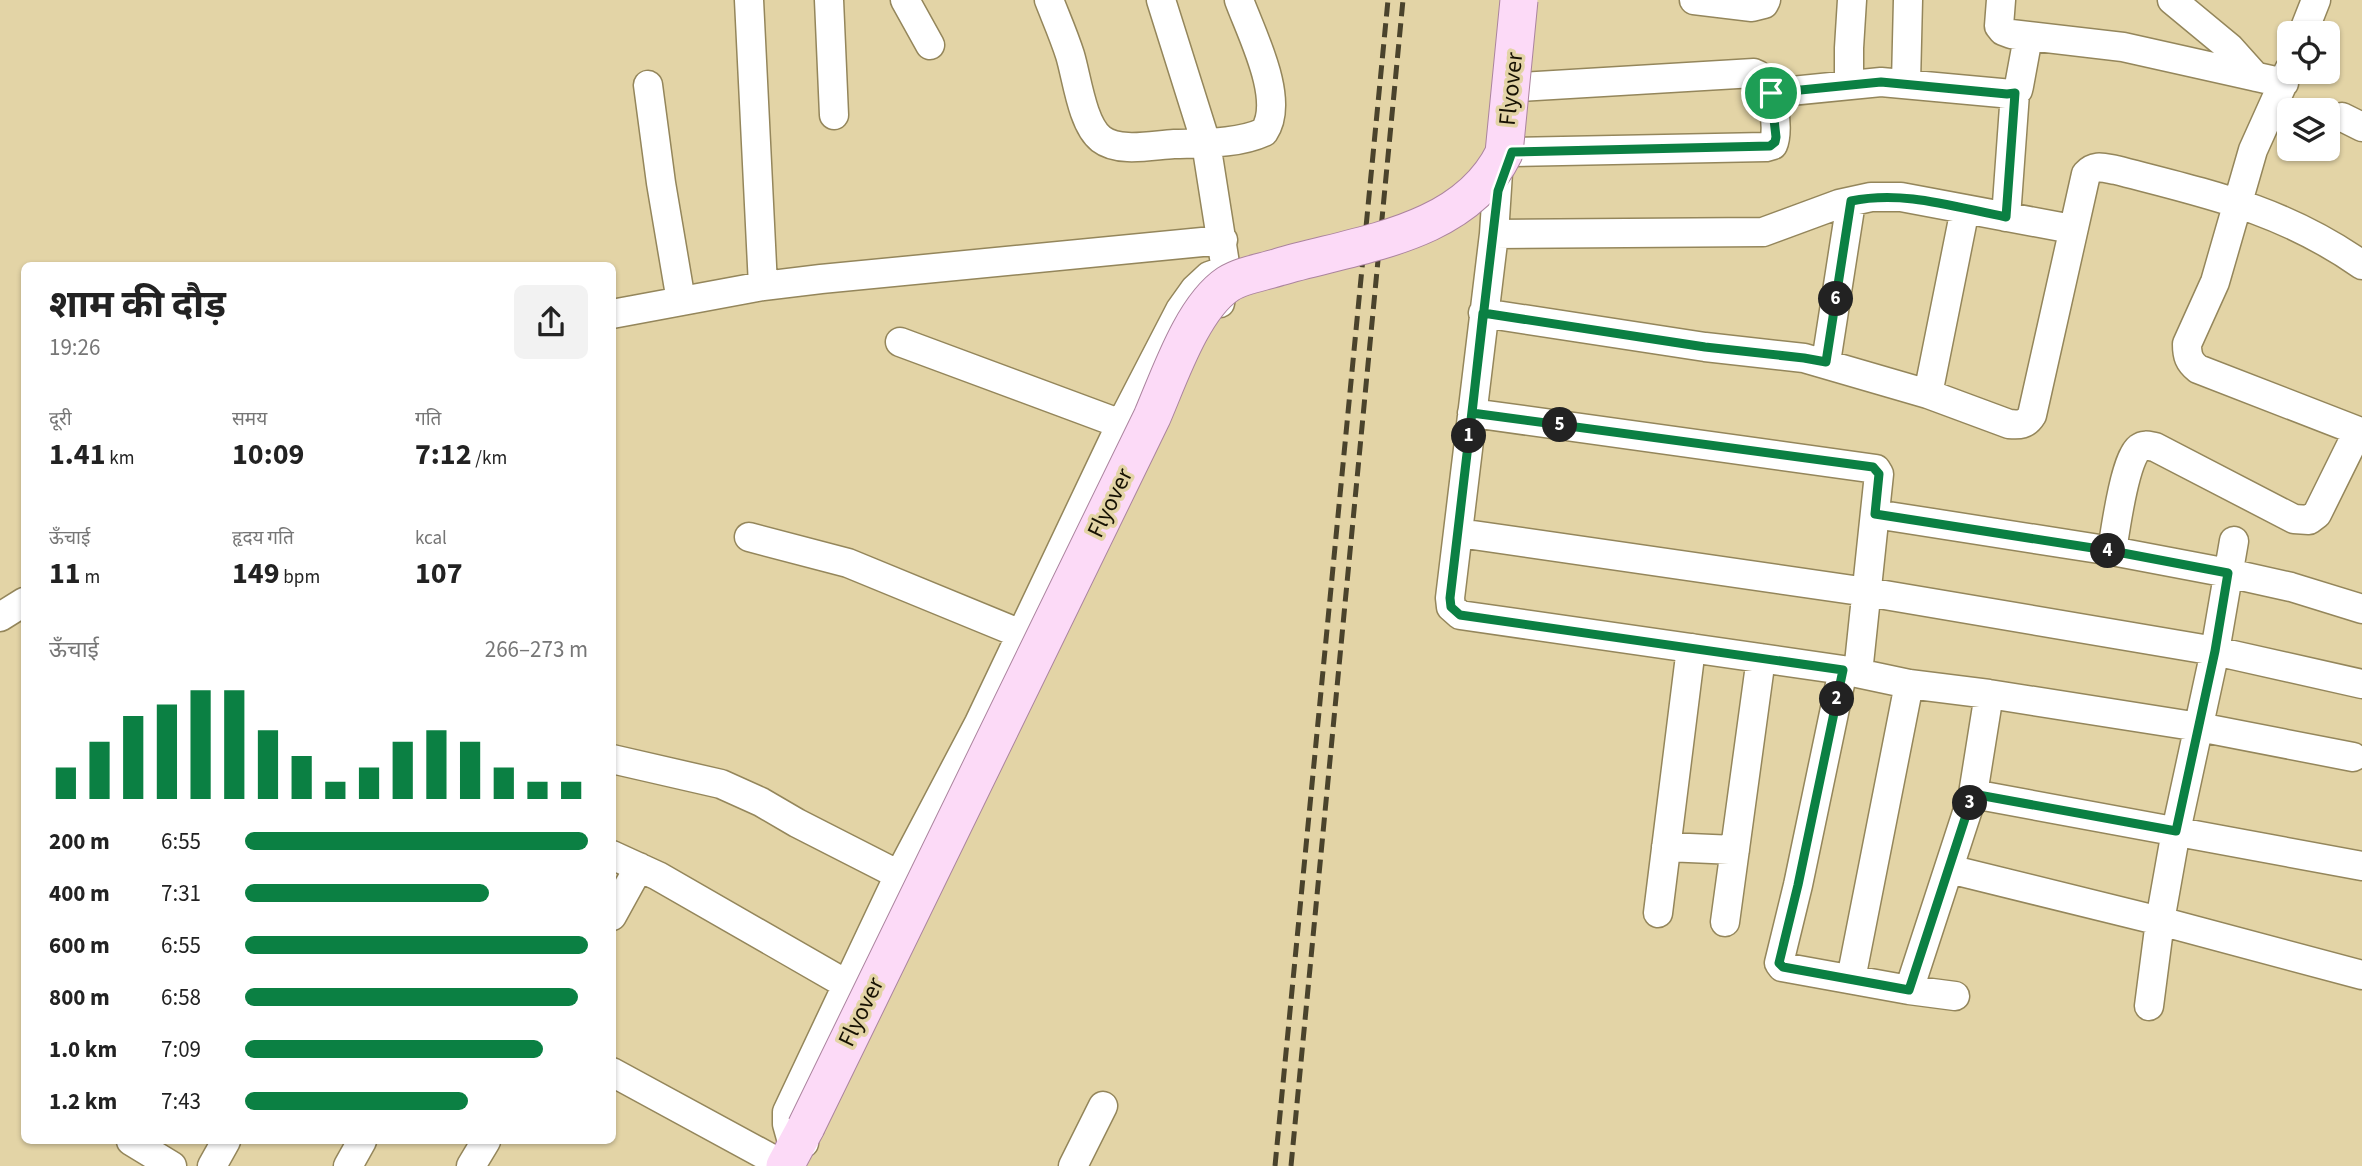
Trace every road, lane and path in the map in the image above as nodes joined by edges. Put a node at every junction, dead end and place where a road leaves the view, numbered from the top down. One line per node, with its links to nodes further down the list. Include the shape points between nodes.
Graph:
1 (749, 0): 42 (street)
2 (829, 0): 29 (street)
3 (905, 0): 19 (street)
4 (1049, 0): 30 (street, via 1086,115 1101,139 1125,147)
5 (1161, 0): 30 (street)
6 (1239, 0): 30 (street, via 1270,88 1270,121 1257,135)
7 (1504, 0): 32 (street)
8 (1519, 0): 98 (main road, Flyover, bridge, via 1504,153 1483,187 1418,228 1229,284 1196,320)
9 (1528, 0): 26 (street)
10 (1694, 0): 11 (street, via 1752,7)
11 (1766, 0)
12 (1852, 0): 23 (street)
13 (1908, 0): 22 (street)
14 (2001, 0): 18 (street, via 1999,26)
15 (2172, 0): 20 (street, via 2230,48)
16 (2316, 0): 17 (street)
17 (2308, 21)
18 (2028, 37): 20 (street, via 2123,47); 28 (street)
19 (930, 45)
20 (2256, 77): 21 (street)
21 (2277, 77)
22 (1906, 83): 23 (street); 28 (street)
23 (1849, 84): 27 (street)
24 (2284, 84): 34 (street, via 2253,150)
25 (648, 85): 43 (street)
26 (1520, 87): 27 (street, via 1754,73 1763,78); 31 (street)
27 (1771, 93): 31 (street, via 1776,137 1770,146)
28 (2015, 93): 36 (street)
29 (834, 115)
30 (1206, 143): 39 (street)
31 (1512, 152): 32 (street)
32 (1498, 191): 38 (street)
33 (1851, 201): 35 (street, via 1901,197); 38 (street, via 1763,232); 47 (street)
34 (2238, 201): 37 (street, via 2098,167 2086,174); 40 (street, via 2309,232); 51 (street, via 2215,282 2187,344 2191,364)
35 (1965, 209): 36 (street); 48 (street)
36 (2006, 217): 37 (street)
37 (2072, 229): 48 (street, via 2029,420 2008,424)
38 (1494, 234): 45 (street)
39 (1223, 240): 41 (street); 42 (street)
40 (2362, 265)
41 (1226, 270): 50 (street, via 1209,276 1180,310); 98 (street, via 1215,315 1003,762 833,1110 818,1133)
42 (763, 286): 43 (street)
43 (681, 302): 44 (street)
44 (616, 313)
45 (1483, 313): 47 (street); 49 (street)
46 (900, 342): 50 (street)
47 (1826, 362): 48 (street)
48 (1928, 394)
49 (1472, 413): 52 (street, via 1873,467 1879,474); 53 (street)
50 (1121, 424): 62 (street)
51 (2361, 428): 56 (street, via 2317,514 2304,520 2294,519 2155,447 2139,447 2130,461)
52 (1875, 514): 56 (street); 58 (street)
53 (1459, 533): 58 (street); 63 (street, via 1450,598 1451,607 1460,615)
54 (749, 537): 62 (street, via 848,563)
55 (2234, 541): 57 (street)
56 (2112, 551): 57 (street)
57 (2228, 573): 60 (street); 64 (street)
58 (1867, 592): 64 (street); 66 (street)
59 (21, 604): 61 (street)
60 (2362, 610)
61 (0, 617)
62 (1021, 634): 81 (street)
63 (1691, 648): 65 (street); 75 (street)
64 (2215, 651): 68 (street); 70 (street)
65 (1761, 658): 66 (street); 76 (street)
66 (1851, 671): 67 (street); 87 (street, via 1779,958 1783,967)
67 (1909, 684): 69 (street); 87 (street)
68 (2362, 684)
69 (1989, 694): 70 (street); 73 (street)
70 (2199, 727): 71 (street); 74 (street)
71 (2353, 758)
72 (616, 760): 81 (street, via 721,784)
73 (1973, 794): 74 (street); 80 (street)
74 (2176, 831): 78 (street); 84 (street)
75 (1666, 847): 76 (street); 83 (street)
76 (1735, 850): 85 (street)
77 (616, 857): 79 (street)
78 (2362, 866)
79 (639, 867): 82 (street); 88 (street)
80 (1950, 869): 84 (street); 89 (street)
81 (899, 875): 88 (street)
82 (616, 909)
83 (1658, 913)
84 (2160, 921): 86 (street); 91 (street)
85 (1725, 922)
86 (2362, 975)
87 (1851, 979): 89 (street)
88 (846, 984): 98 (street, via 787,1112)
89 (1909, 990): 90 (street)
90 (1955, 996)
91 (2149, 1006)
92 (616, 1074): 98 (street)
93 (1104, 1106): 103 (street)
94 (136, 1144): 99 (street)
95 (224, 1144): 100 (street)
96 (360, 1144): 101 (street)
97 (484, 1144): 102 (street)
98 (794, 1155)
99 (172, 1166)
100 (212, 1166)
101 (348, 1166)
102 (471, 1166)
103 (1073, 1166)

